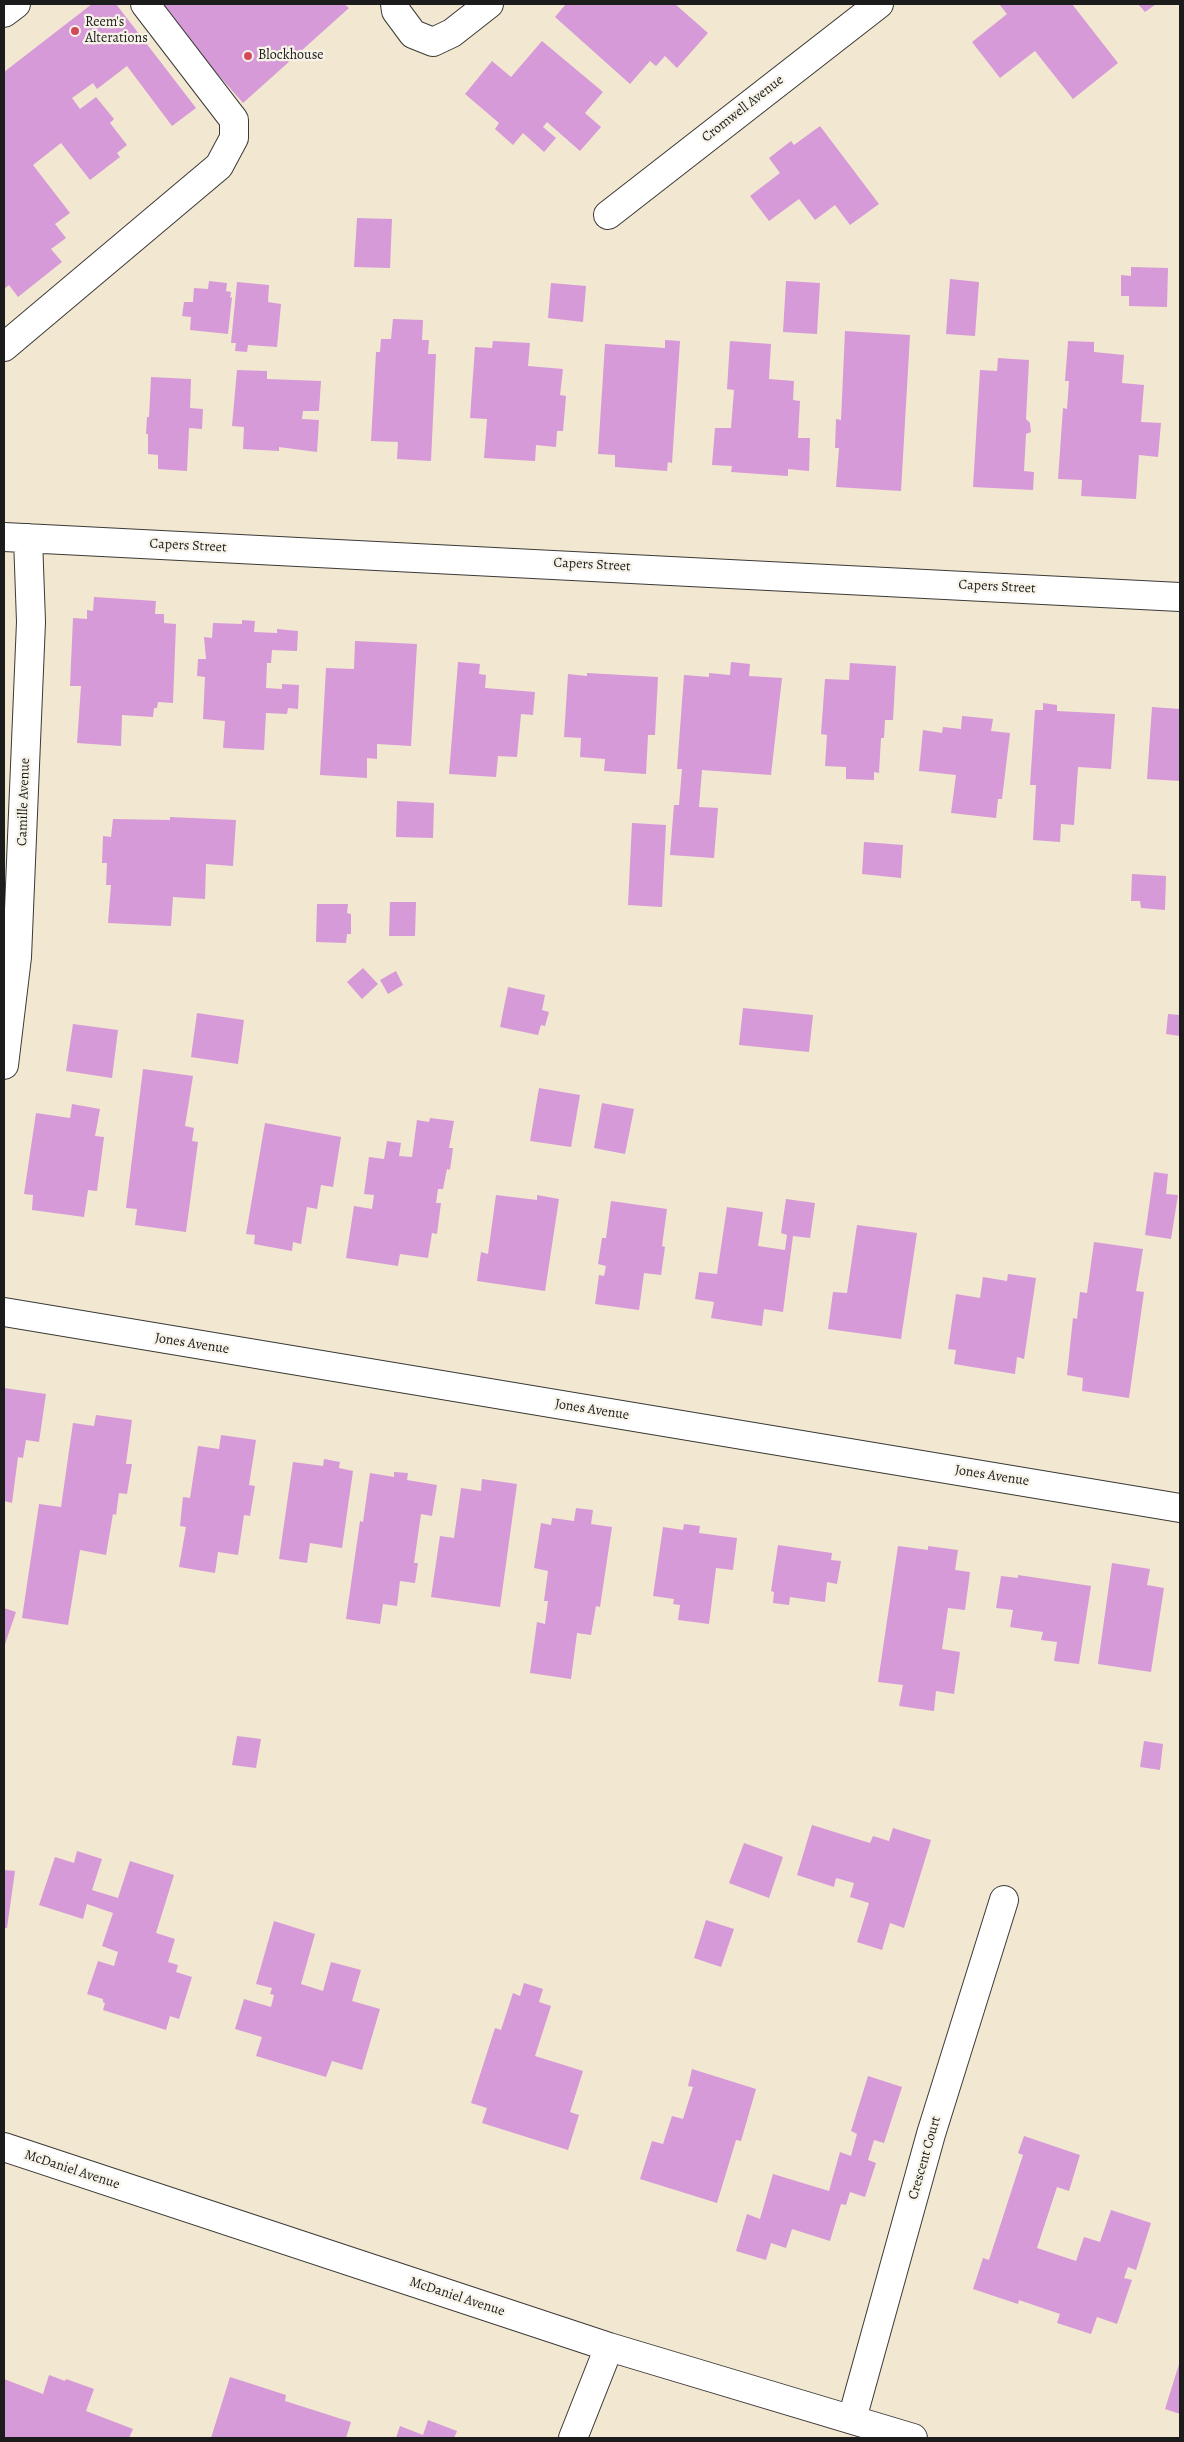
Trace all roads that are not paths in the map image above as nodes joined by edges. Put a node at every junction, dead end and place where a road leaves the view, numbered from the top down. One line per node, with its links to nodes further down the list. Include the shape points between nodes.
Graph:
1 (16, 4): 6 (street)
2 (145, 4): 8 (street, via 234,120 234,138 219,166)
3 (395, 4): 4 (street, via 396,11 414,34 433,42 452,33)
4 (489, 4)
5 (878, 4): 7 (street, Cromwell Avenue)
6 (4, 13)
7 (608, 215)
8 (4, 347)
9 (16, 537): 10 (street, Capers Street); 11 (street, Camille Avenue, via 31,622 17,957)
10 (1180, 597)
11 (4, 1065)
12 (4, 1312): 13 (street, Jones Avenue)
13 (1180, 1508)
14 (1004, 1900): 17 (street, Crescent Court, via 932,2134)
15 (4, 2148): 16 (street, McDaniel Avenue)
16 (609, 2347): 17 (street, McDaniel Avenue); 18 (street)
17 (852, 2418): 19 (street, McDaniel Avenue)
18 (573, 2438)
19 (913, 2438)

